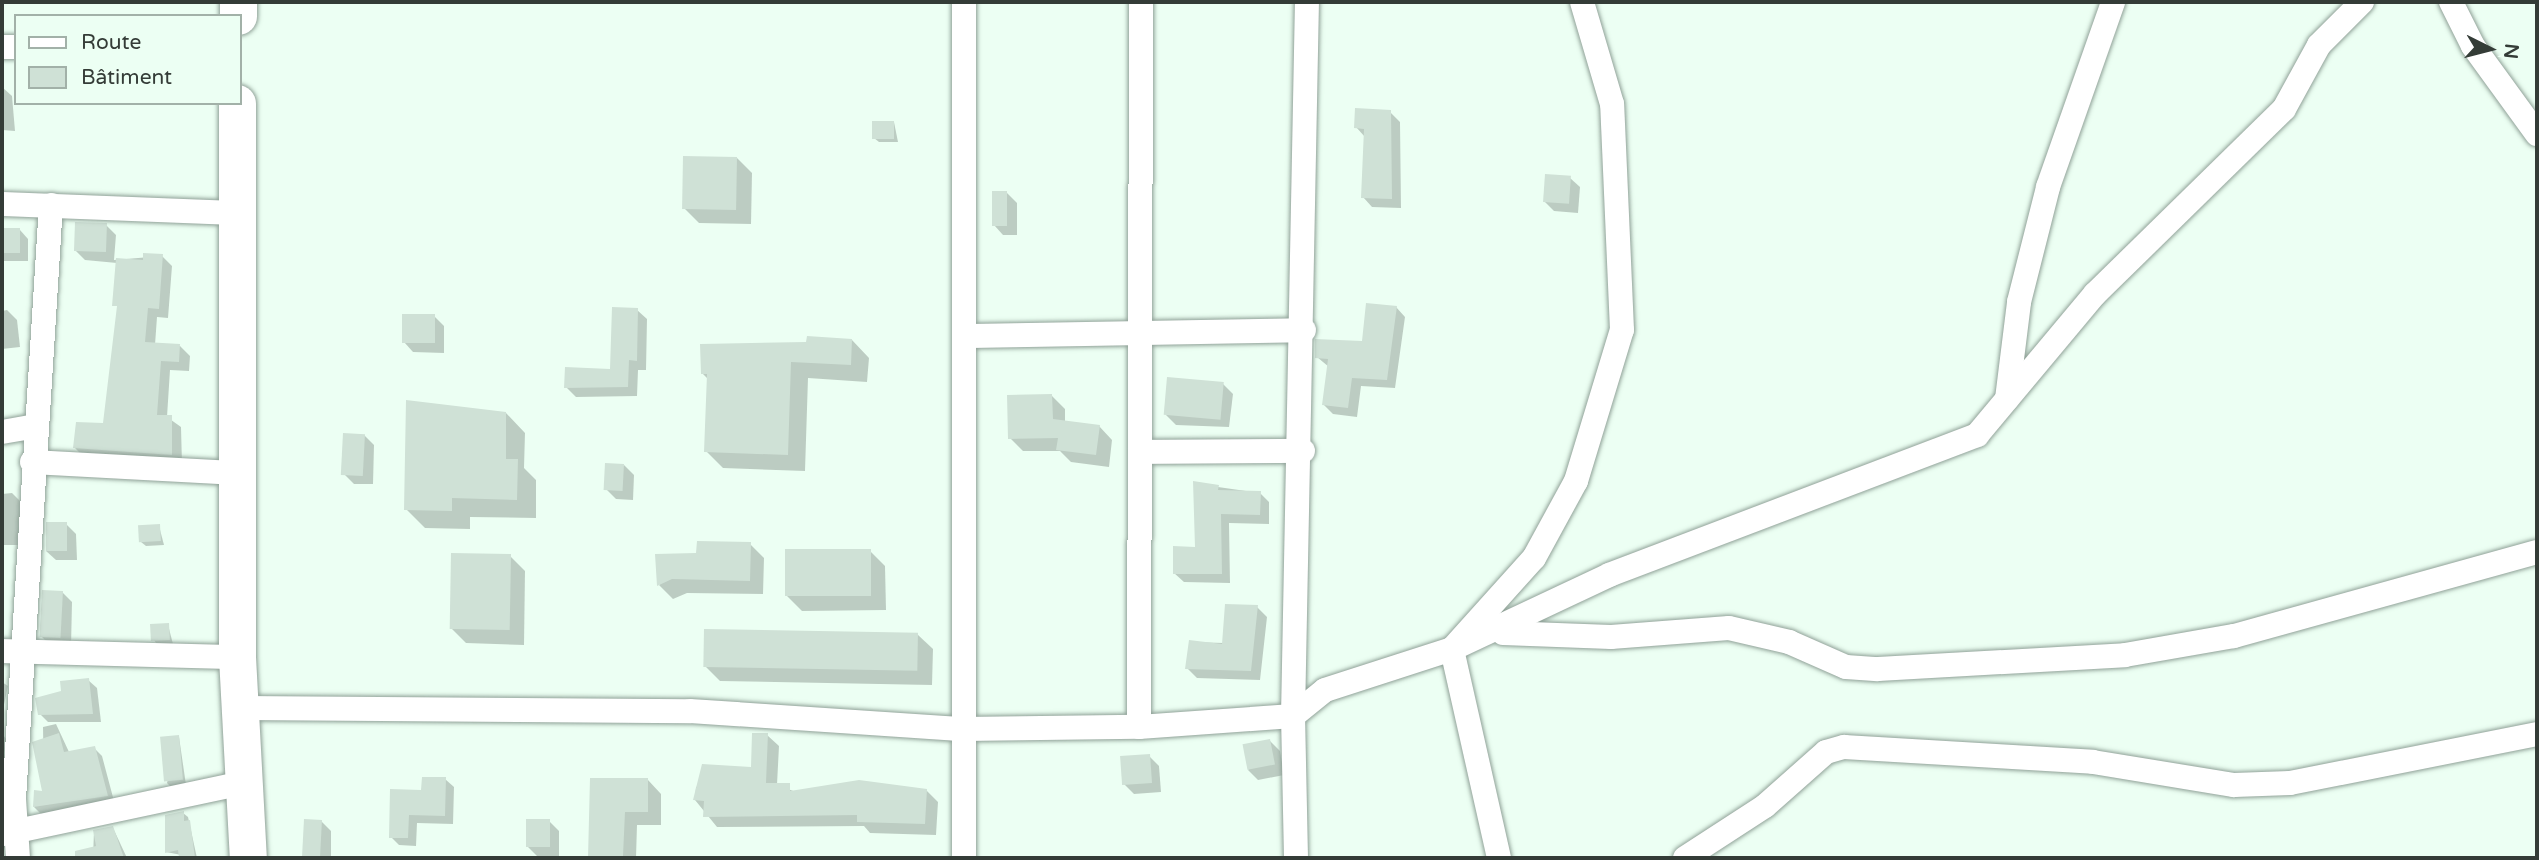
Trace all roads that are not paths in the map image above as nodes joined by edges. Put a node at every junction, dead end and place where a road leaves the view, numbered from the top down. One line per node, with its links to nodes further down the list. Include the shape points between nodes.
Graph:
1 (964, 2): 15 (street)
2 (1141, 2): 14 (street)
3 (1307, 2): 13 (street)
4 (1582, 2): 25 (street, via 1612,104 1622,330 1576,481 1534,558)
5 (2113, 2): 16 (street, via 2048,187 2020,302 2013,386)
6 (2362, 2): 16 (street, via 2319,45 2284,109 2095,294)
7 (2451, 2): 9 (street, via 2473,46)
8 (237, 105): 12 (highway)
9 (2537, 134)
10 (2, 204): 11 (street)
11 (51, 205): 12 (street); 17 (street, via 42,391)
12 (236, 213): 22 (highway)
13 (1304, 330): 14 (street); 19 (street)
14 (1140, 333): 15 (street); 20 (street)
15 (968, 336): 31 (street)
16 (2001, 413): 24 (street, via 1977,435 1609,575)
17 (35, 426): 18 (street); 21 (street)
18 (2, 432)
19 (1303, 451): 20 (street); 29 (street)
20 (1140, 452): 30 (street)
21 (32, 462): 22 (street); 26 (street)
22 (238, 473): 27 (highway)
23 (2537, 552): 24 (street, via 2234,636 2125,655 1878,670 1846,667 1789,642 1729,628 1611,637 1534,630)
24 (1488, 635): 25 (street)
25 (1452, 649): 29 (street, via 1325,690); 39 (street)
26 (13, 654): 27 (street); 34 (street)
27 (237, 657): 28 (highway)
28 (242, 708): 31 (street, via 690,710); 33 (highway)
29 (1293, 716): 30 (street); 38 (street)
30 (1139, 727): 31 (street)
31 (962, 729): 37 (street)
32 (2537, 734): 40 (street, via 2290,783 2234,785 2093,762 1844,747 1826,752 1765,806)
33 (242, 783): 34 (street); 36 (highway)
34 (9, 832): 35 (street)
35 (18, 858)
36 (248, 858)
37 (964, 858)
38 (1296, 858)
39 (1499, 858)
40 (1685, 858)

